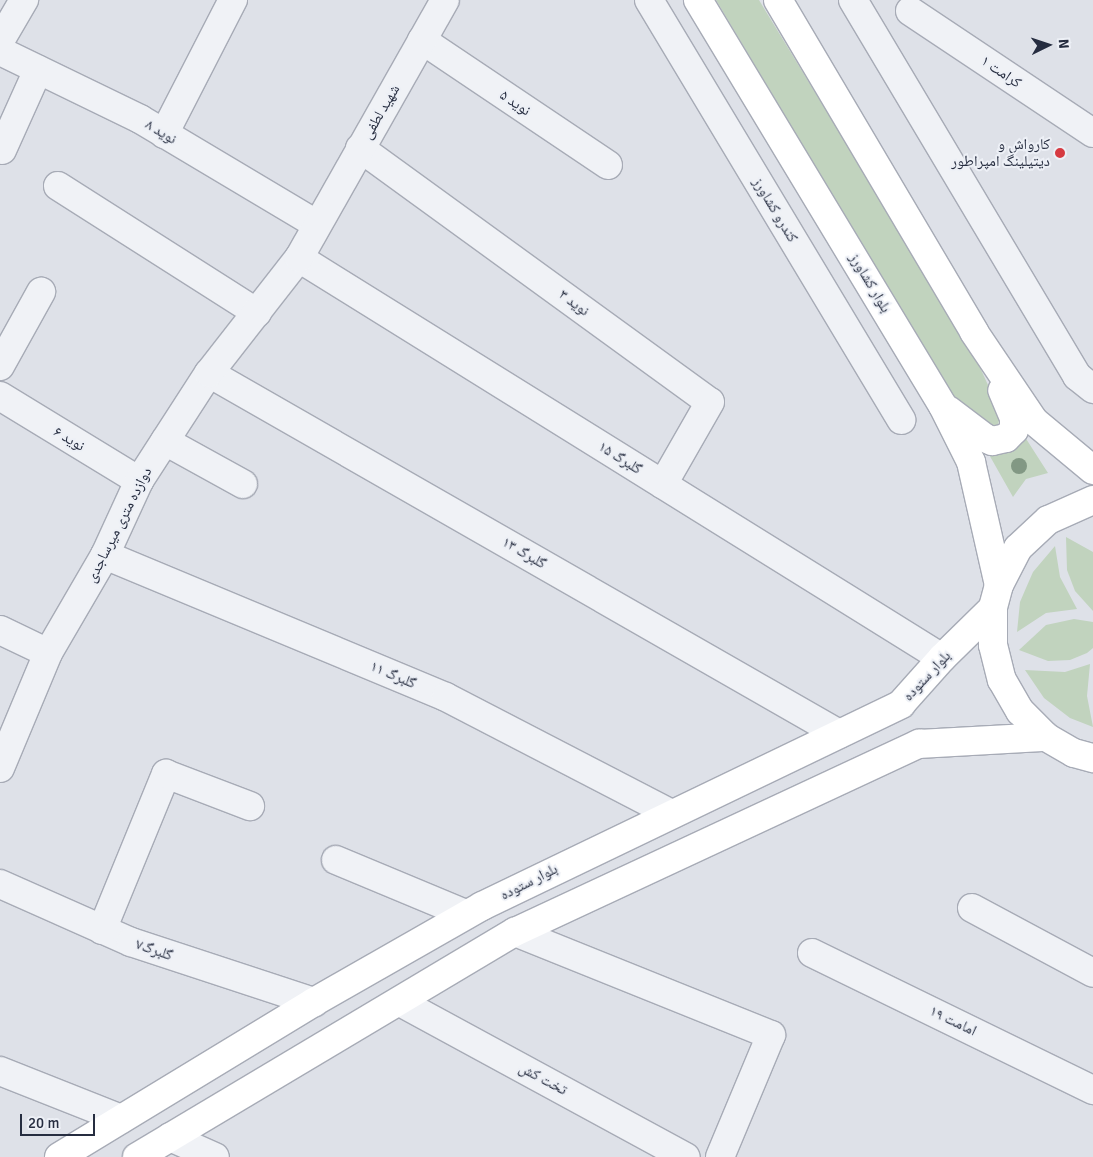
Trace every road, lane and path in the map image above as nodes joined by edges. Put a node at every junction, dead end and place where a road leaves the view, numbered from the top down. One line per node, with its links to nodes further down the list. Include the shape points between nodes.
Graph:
1 (24, 0): 10 (street)
2 (233, 0): 15 (street)
3 (446, 0): 9 (street, شهید لطفی)
4 (649, 0): 30 (street, کندرو کشاورز)
5 (698, 0): 29 (main road, بلوار کشاورز)
6 (778, 0): 24 (main road)
7 (853, 0): 11 (street)
8 (914, 6): 11 (street); 14 (street, کرامت ۱)
9 (422, 40): 16 (street, شهید لطفی); 18 (street, نوید ۵)
10 (0, 41)
11 (883, 49): 27 (street, via 1077,376)
12 (0, 51): 13 (street, نوید ۸)
13 (38, 70): 15 (street, نوید ۸); 17 (street)
14 (1093, 133)
15 (164, 134): 20 (street, نوید ۸)
16 (360, 148): 20 (street, شهید لطفی); 35 (street, نوید ۳, via 710,402)
17 (2, 150)
18 (608, 165)
19 (58, 186): 23 (street)
20 (316, 224): 21 (street, دوازده متری میرساجدی)
21 (299, 258): 23 (street, دوازده متری میرساجدی); 35 (street, گلبرگ ۱۵)
22 (41, 292): 25 (street)
23 (257, 312): 26 (street, دوازده متری میرساجدی)
24 (974, 332): 29 (main road, via 1009,404 1014,430 1006,438 992,441); 32 (main road, via 1034,420)
25 (0, 366)
26 (209, 373): 31 (street, دوازده متری میرساجدی); 42 (street, گلبرگ ۱۳)
27 (1093, 389)
28 (0, 396): 33 (street, نوید ۶)
29 (943, 406): 38 (main road, بلوار کشاورز, via 971,462)
30 (900, 420)
31 (165, 441): 33 (street, دوازده متری میرساجدی); 34 (street)
32 (1093, 470)
33 (139, 481): 37 (street, دوازده متری میرساجدی)
34 (243, 484)
35 (662, 484): 41 (street, گلبرگ ۱۵)
36 (1093, 500): 38 (main road, via 1048,520 1018,548)
37 (105, 555): 40 (street, دوازده متری میرساجدی); 47 (street, گلبرگ ۱۱, via 446,698)
38 (996, 597): 41 (main road, بلوار ستوده); 43 (main road, via 993,645 1002,680 1020,711)
39 (0, 630): 40 (street)
40 (48, 654): 45 (street, دوازده متری میرساجدی)
41 (942, 658): 42 (main road, بلوار ستوده, via 901,704)
42 (839, 734): 47 (main road, بلوار ستوده)
43 (1046, 737): 44 (main road, via 1074,753); 53 (main road, via 919,744)
44 (1093, 758)
45 (0, 768)
46 (250, 806): 52 (street, via 166,774)
47 (672, 814): 51 (main road, بلوار ستوده)
48 (336, 860): 51 (street)
49 (0, 884): 52 (street, گلبرگ۷)
50 (972, 908): 55 (street)
51 (466, 914): 56 (main road, بلوار ستوده)
52 (102, 930): 56 (street, گلبرگ۷)
53 (515, 932): 57 (main road); 67 (street, via 771,1035)
54 (812, 953): 59 (street, امامت ۱۹)
55 (1093, 973)
56 (314, 1002): 60 (main road, بلوار ستوده)
57 (400, 1002): 61 (main road); 62 (street, تخت کش)
58 (0, 1071): 60 (street)
59 (1093, 1090)
60 (121, 1119): 63 (main road, بلوار ستوده)
61 (170, 1137): 64 (main road); 65 (street)
62 (648, 1147): 66 (street, تخت کش)
63 (59, 1157)
64 (137, 1157)
65 (215, 1157)
66 (686, 1157)
67 (720, 1157)

